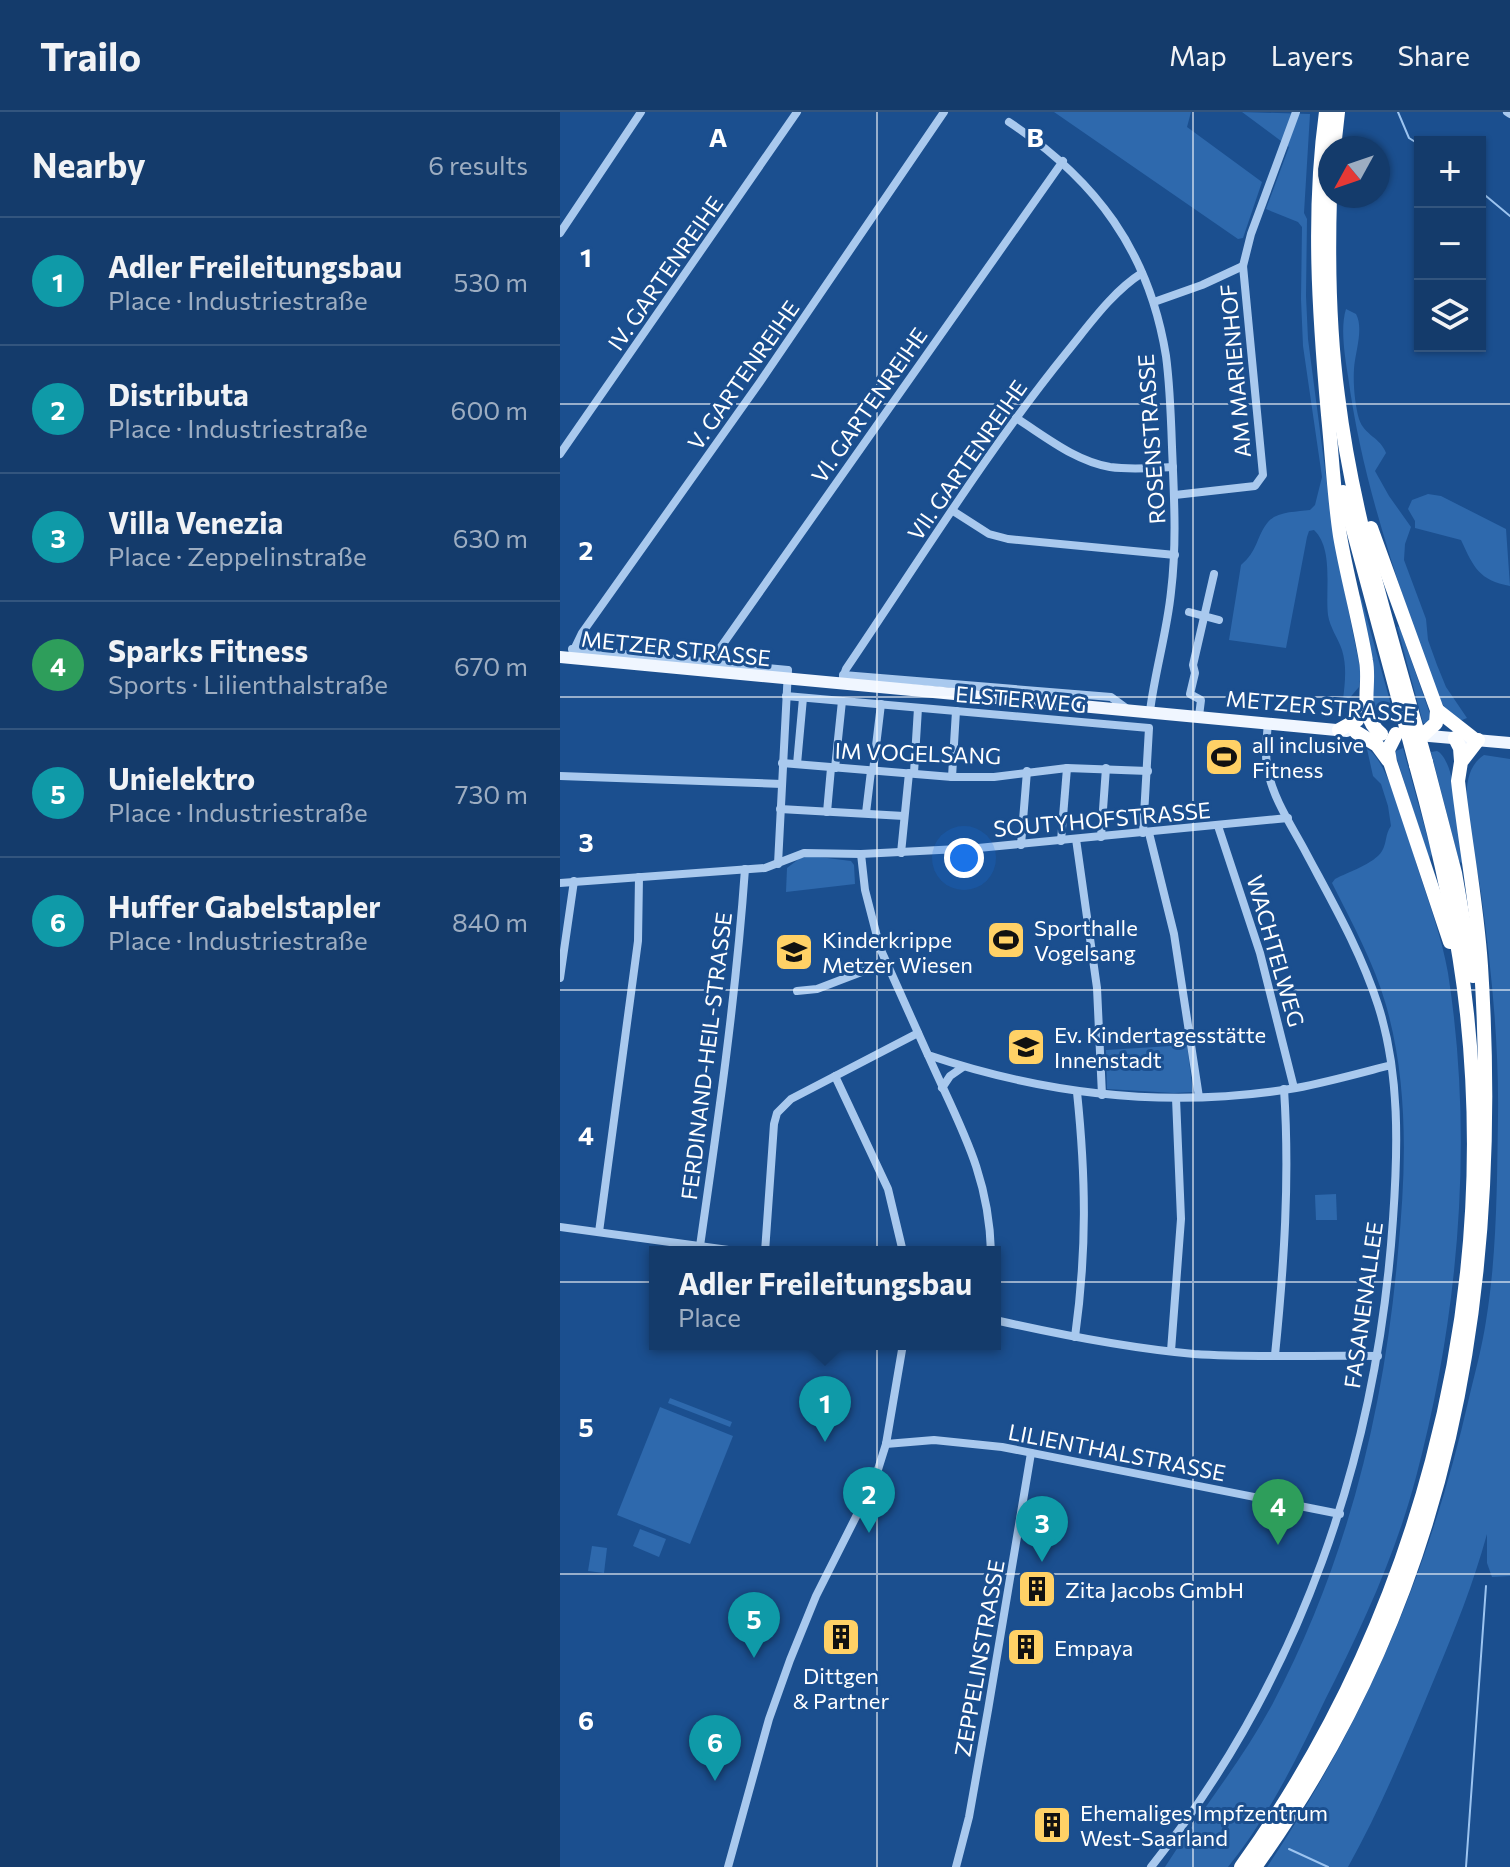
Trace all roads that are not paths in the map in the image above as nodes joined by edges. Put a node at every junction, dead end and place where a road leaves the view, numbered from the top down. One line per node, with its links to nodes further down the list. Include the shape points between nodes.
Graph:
1 (641, 112): 11 (street)
2 (797, 112): 18 (street, IV. GARTENREIHE)
3 (944, 112): 27 (street, V. GARTENREIHE)
4 (1296, 112): 12 (street)
5 (1326, 112): 15 (highway, via 1318,273)
6 (1338, 112): 8 (highway)
7 (1009, 122): 9 (street, ROSENSTRASSE)
8 (1335, 136)
9 (1063, 161): 13 (street, ROSENSTRASSE, via 1115,222); 28 (street, VI. GARTENREIHE)
10 (1330, 208): 17 (highway, via 1330,317)
11 (560, 233)
12 (1243, 266): 14 (street); 20 (street, AM MARIENHOF, via 1263,475 1255,486)
13 (1142, 273): 14 (street, ROSENSTRASSE); 16 (street, VII. GARTENREIHE, via 1093,322)
14 (1154, 302): 19 (street, ROSENSTRASSE, via 1166,358)
15 (1326, 397): 34 (highway, via 1340,536 1367,665); 40 (highway, via 1350,524)
16 (1016, 418): 19 (street, via 1095,463); 21 (street, VII. GARTENREIHE)
17 (1344, 440): 37 (highway); 40 (highway)
18 (560, 454)
19 (1173, 467): 20 (street, ROSENSTRASSE)
20 (1175, 495): 22 (street, ROSENSTRASSE)
21 (953, 511): 22 (street, via 989,534 1008,539); 30 (street, VII. GARTENREIHE)
22 (1175, 555): 39 (street, ROSENSTRASSE)
23 (1214, 574): 25 (street)
24 (1189, 612): 25 (street)
25 (1204, 616): 26 (street); 41 (street, via 1190,694 1201,700)
26 (1219, 620)
27 (567, 655): 28 (main road, METZER STRASSE)
28 (709, 666): 29 (main road, METZER STRASSE)
29 (787, 679): 30 (main road, METZER STRASSE); 31 (street)
30 (842, 679): 39 (main road, METZER STRASSE)
31 (786, 696): 32 (street, ELSTERWEG); 52 (street)
32 (803, 698): 33 (street, ELSTERWEG); 53 (street)
33 (842, 701): 35 (street, ELSTERWEG); 55 (street)
34 (1365, 703): 43 (highway, via 1357,720); 45 (highway, via 1370,724)
35 (881, 704): 36 (street, ELSTERWEG); 58 (street)
36 (918, 708): 38 (street, ELSTERWEG); 61 (street)
37 (1437, 710): 46 (highway, via 1436,723); 48 (highway)
38 (956, 711): 60 (street, ELSTERWEG, via 1149,728); 63 (street)
39 (1150, 711): 41 (main road, METZER STRASSE)
40 (1406, 711): 54 (highway, bridge)
41 (1199, 716): 42 (main road, METZER STRASSE)
42 (1268, 722): 43 (main road, METZER STRASSE); 69 (street, FASANENALLEE, via 1267,770)
43 (1339, 730): 44 (main road, METZER STRASSE)
44 (1356, 732): 45 (main road, METZER STRASSE); 50 (highway, via 1377,745)
45 (1389, 734): 46 (main road, METZER STRASSE); 50 (highway)
46 (1423, 735): 47 (main road, METZER STRASSE)
47 (1455, 738): 48 (main road, METZER STRASSE); 51 (highway)
48 (1476, 740): 49 (main road, METZER STRASSE); 51 (highway)
49 (1510, 743)
50 (1390, 762): 86 (highway, via 1453,953)
51 (1461, 762): 92 (highway, via 1458,781 1481,965)
52 (782, 763): 53 (street, IM VOGELSANG); 64 (street)
53 (797, 764): 55 (street, IM VOGELSANG)
54 (1421, 764): 86 (highway); 92 (highway, via 1455,873)
55 (833, 768): 58 (street, IM VOGELSANG); 66 (street)
56 (1067, 768): 57 (street, IM VOGELSANG); 59 (street, IM VOGELSANG); 74 (street)
57 (1106, 768): 60 (street, IM VOGELSANG); 72 (street)
58 (872, 771): 61 (street, IM VOGELSANG); 67 (street)
59 (1027, 771): 63 (street, IM VOGELSANG); 75 (street)
60 (1148, 771): 71 (street, ELSTERWEG)
61 (911, 773): 63 (street, IM VOGELSANG); 68 (street)
62 (560, 776): 64 (street)
63 (952, 777)
64 (782, 784): 65 (street)
65 (780, 809): 66 (street); 78 (street)
66 (827, 812): 67 (street)
67 (866, 813): 68 (street)
68 (904, 816): 76 (street)
69 (1288, 818): 70 (street, SOUTYHOFSTRASSE); 89 (street, FASANENALLEE, via 1361,956)
70 (1218, 826): 71 (street, SOUTYHOFSTRASSE); 94 (street, WACHTELWEG, via 1260,953)
71 (1146, 833): 72 (street, SOUTYHOFSTRASSE); 98 (street, ELSTERWEG, via 1174,934)
72 (1101, 837): 73 (street, SOUTYHOFSTRASSE)
73 (1076, 839): 74 (street, SOUTYHOFSTRASSE); 97 (street, via 1097,988)
74 (1061, 841): 75 (street, SOUTYHOFSTRASSE)
75 (1021, 845): 76 (street, SOUTYHOFSTRASSE)
76 (901, 853): 77 (street, SOUTYHOFSTRASSE)
77 (861, 854): 78 (street, SOUTYHOFSTRASSE, via 804,853); 83 (street, via 868,906)
78 (778, 864): 79 (street, SOUTYHOFSTRASSE)
79 (745, 869): 80 (street, SOUTYHOFSTRASSE); 102 (street, FERDINAND-HEIL-STRASSE)
80 (639, 877): 81 (street, SOUTYHOFSTRASSE); 101 (street, via 638,941)
81 (574, 881): 82 (street, SOUTYHOFSTRASSE); 84 (street)
82 (560, 883)
83 (885, 963): 85 (street, via 817,989); 87 (street)
84 (560, 978)
85 (797, 991)
86 (1469, 1032): 118 (highway, via 1474,1155 1468,1255 1457,1348 1432,1463 1392,1587 1357,1670 1307,1766)
87 (918, 1033): 88 (street); 91 (street)
88 (928, 1055): 90 (street); 93 (street)
89 (1391, 1065): 94 (street); 111 (street, FASANENALLEE, via 1395,1189)
90 (963, 1067): 93 (street); 96 (street)
91 (835, 1076): 103 (street, via 791,1099 777,1113); 104 (street, via 888,1189)
92 (1484, 1080): 119 (highway, via 1484,1201 1475,1306 1434,1500 1403,1592 1363,1684 1310,1783)
93 (942, 1088): 105 (street, via 984,1187)
94 (1294, 1088): 95 (street)
95 (1284, 1089): 98 (street); 110 (street, via 1285,1242)
96 (1077, 1092): 97 (street); 107 (street, via 1086,1216)
97 (1102, 1095): 99 (street)
98 (1199, 1097): 99 (street)
99 (1176, 1098): 109 (street, via 1181,1219)
100 (560, 1227): 101 (street)
101 (599, 1232): 102 (street)
102 (700, 1246)
103 (765, 1246)
104 (902, 1246)
105 (990, 1246)
106 (1001, 1321): 107 (street)
107 (1075, 1337): 109 (street)
108 (902, 1350): 112 (street)
109 (1171, 1351): 110 (street)
110 (1275, 1355): 111 (street)
111 (1378, 1356): 114 (street, FASANENALLEE)
112 (886, 1444): 113 (street, LILIENTHALSTRASSE, via 1003,1443); 115 (street, via 869,1493 790,1660)
113 (1031, 1453): 114 (street, LILIENTHALSTRASSE); 116 (street, ZEPPELINSTRASSE, via 986,1725)
114 (1340, 1514): 117 (street, FASANENALLEE, via 1311,1592 1256,1709)
115 (728, 1867)
116 (956, 1867)
117 (1151, 1867)
118 (1241, 1867)
119 (1255, 1867)

